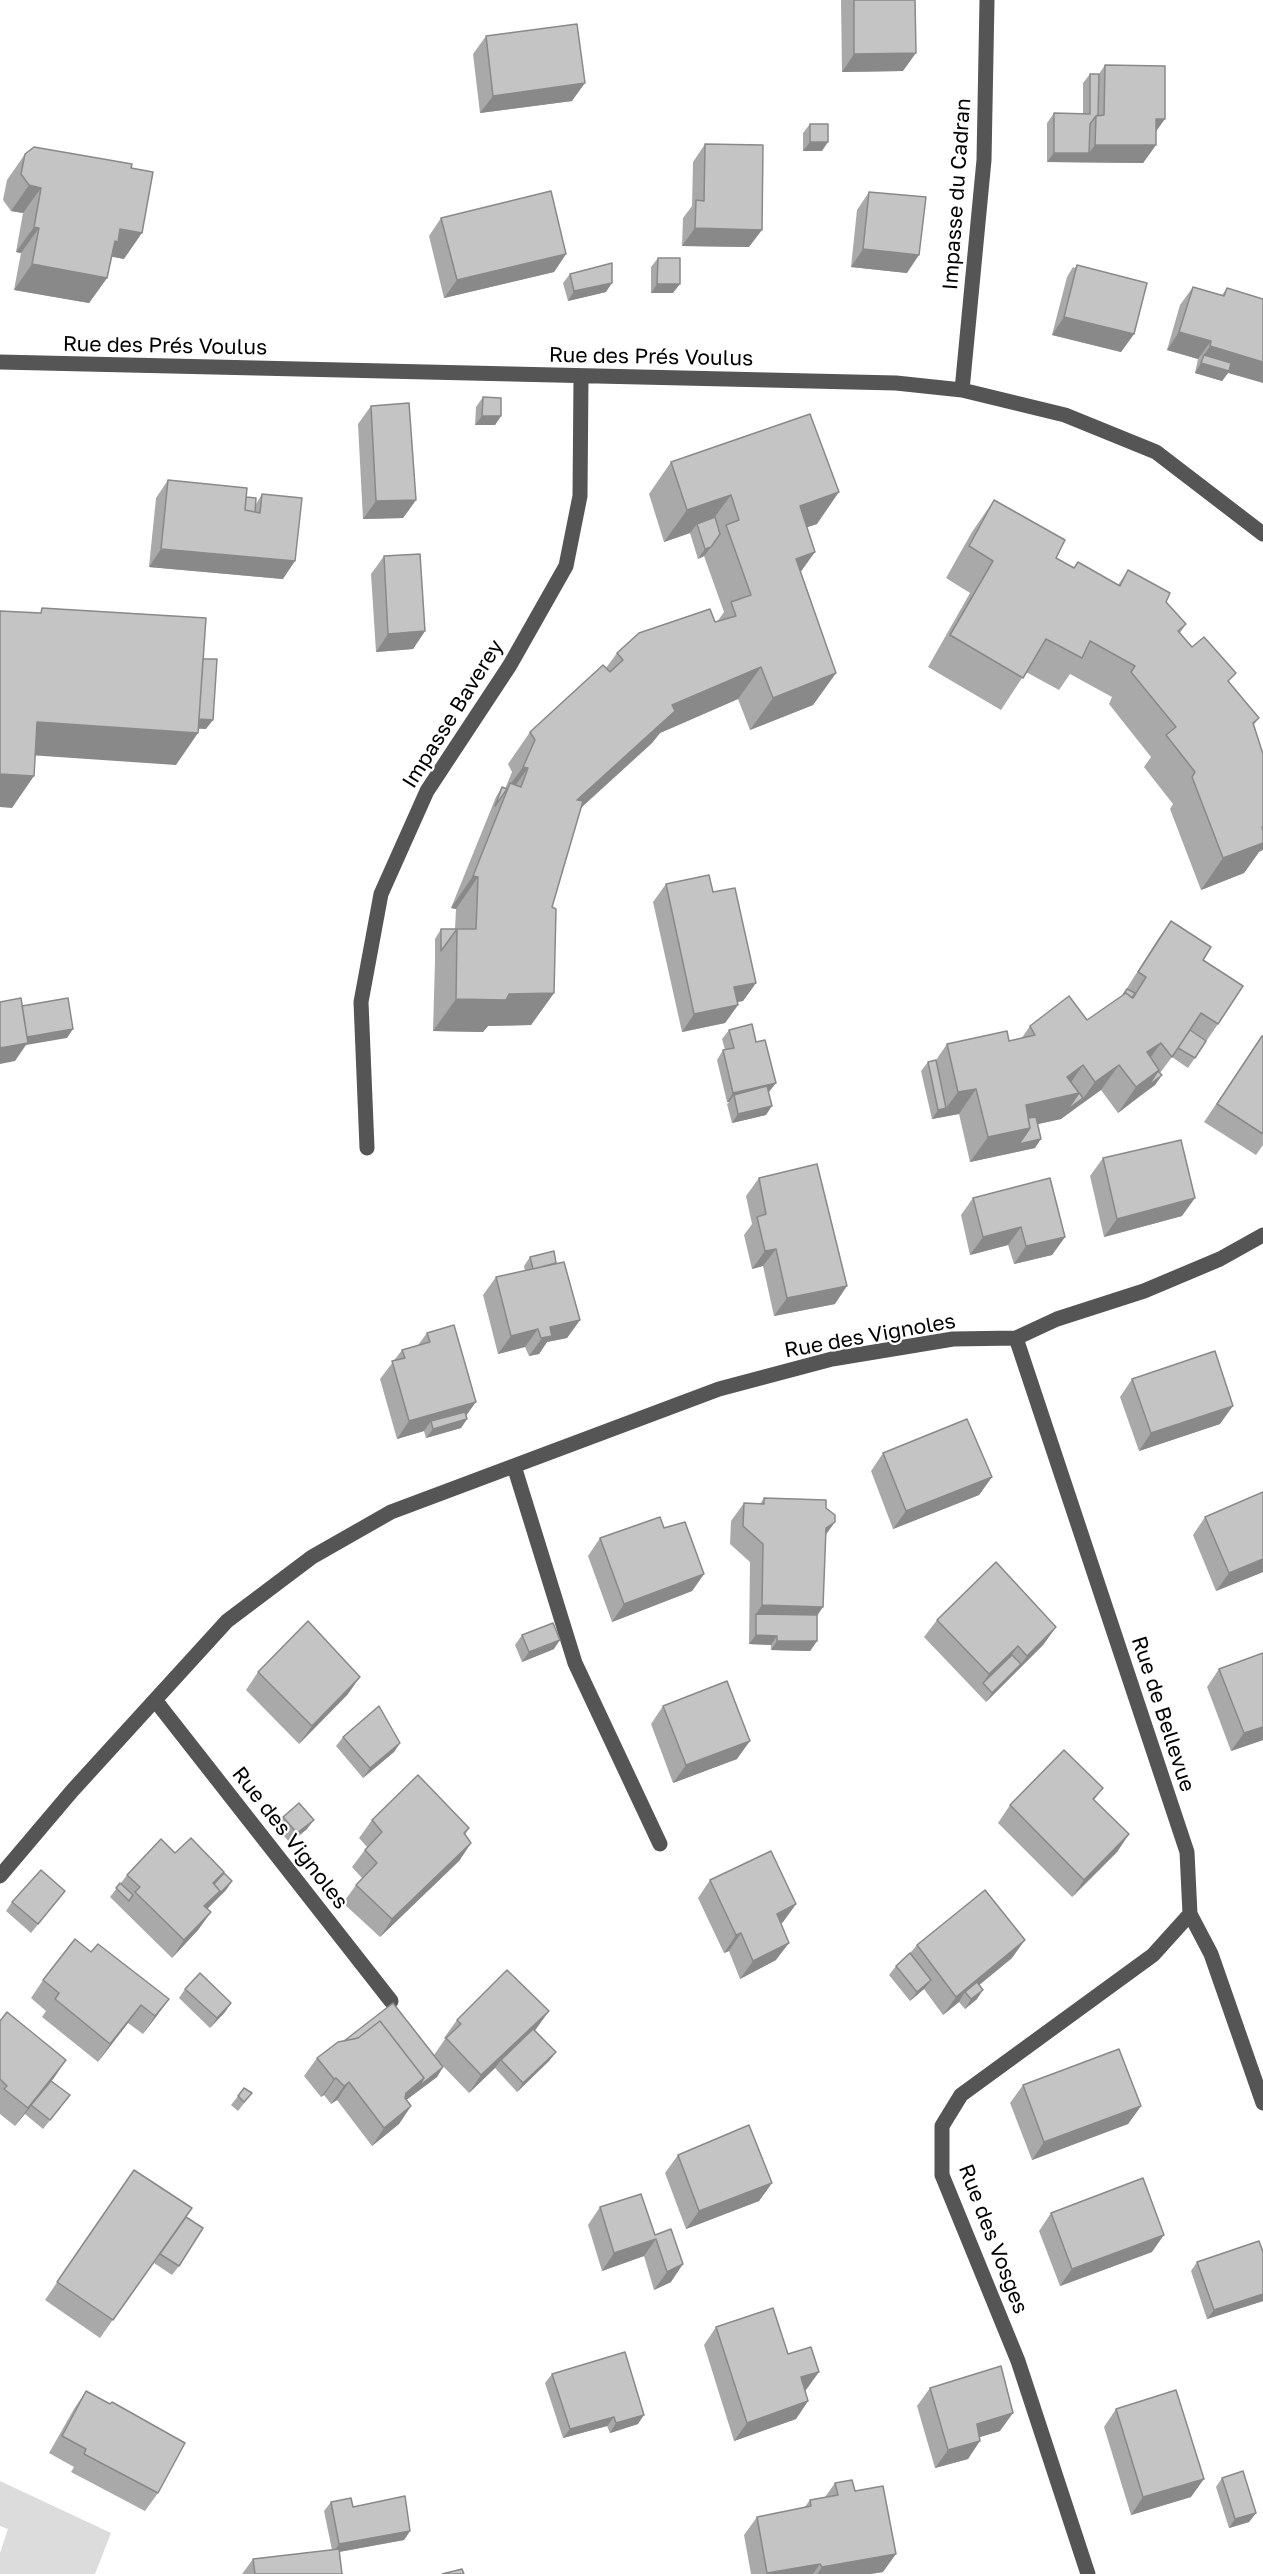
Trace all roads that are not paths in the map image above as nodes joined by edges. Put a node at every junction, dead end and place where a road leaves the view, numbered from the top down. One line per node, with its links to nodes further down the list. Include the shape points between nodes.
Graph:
1 (987, 0): 4 (street, Impasse du Cadran, via 984,160)
2 (0, 363): 3 (street, Rue des Prés Voulus)
3 (581, 377): 4 (street, Rue des Prés Voulus, via 896,383); 6 (street, Impasse Baverey, via 580,496 566,566 510,665 427,790 381,894 361,1002)
4 (962, 390): 5 (street, Rue des Prés Voulus, via 1065,415 1156,452)
5 (1263, 534)
6 (367, 1148)
7 (1263, 1235): 8 (street, Rue des Vignoles, via 1155,1287 1057,1319)
8 (1016, 1338): 9 (street, Rue des Vignoles, via 953,1339 832,1359 719,1389); 13 (street, Rue de Bellevue, via 1187,1852)
9 (514, 1466): 10 (street, Rue des Vignoles, via 391,1512 312,1557 227,1621); 11 (street, via 575,1662)
10 (155, 1700): 12 (street, Rue des Vignoles); 14 (street, Rue des Vignoles)
11 (660, 1844)
12 (0, 1876)
13 (1190, 1914): 15 (street, Rue de Bellevue, via 1210,1954); 16 (street, Rue des Vosges, via 1153,1955 962,2095 942,2126 942,2175 1018,2361)
14 (392, 2001)
15 (1263, 2103)
16 (1088, 2574)

